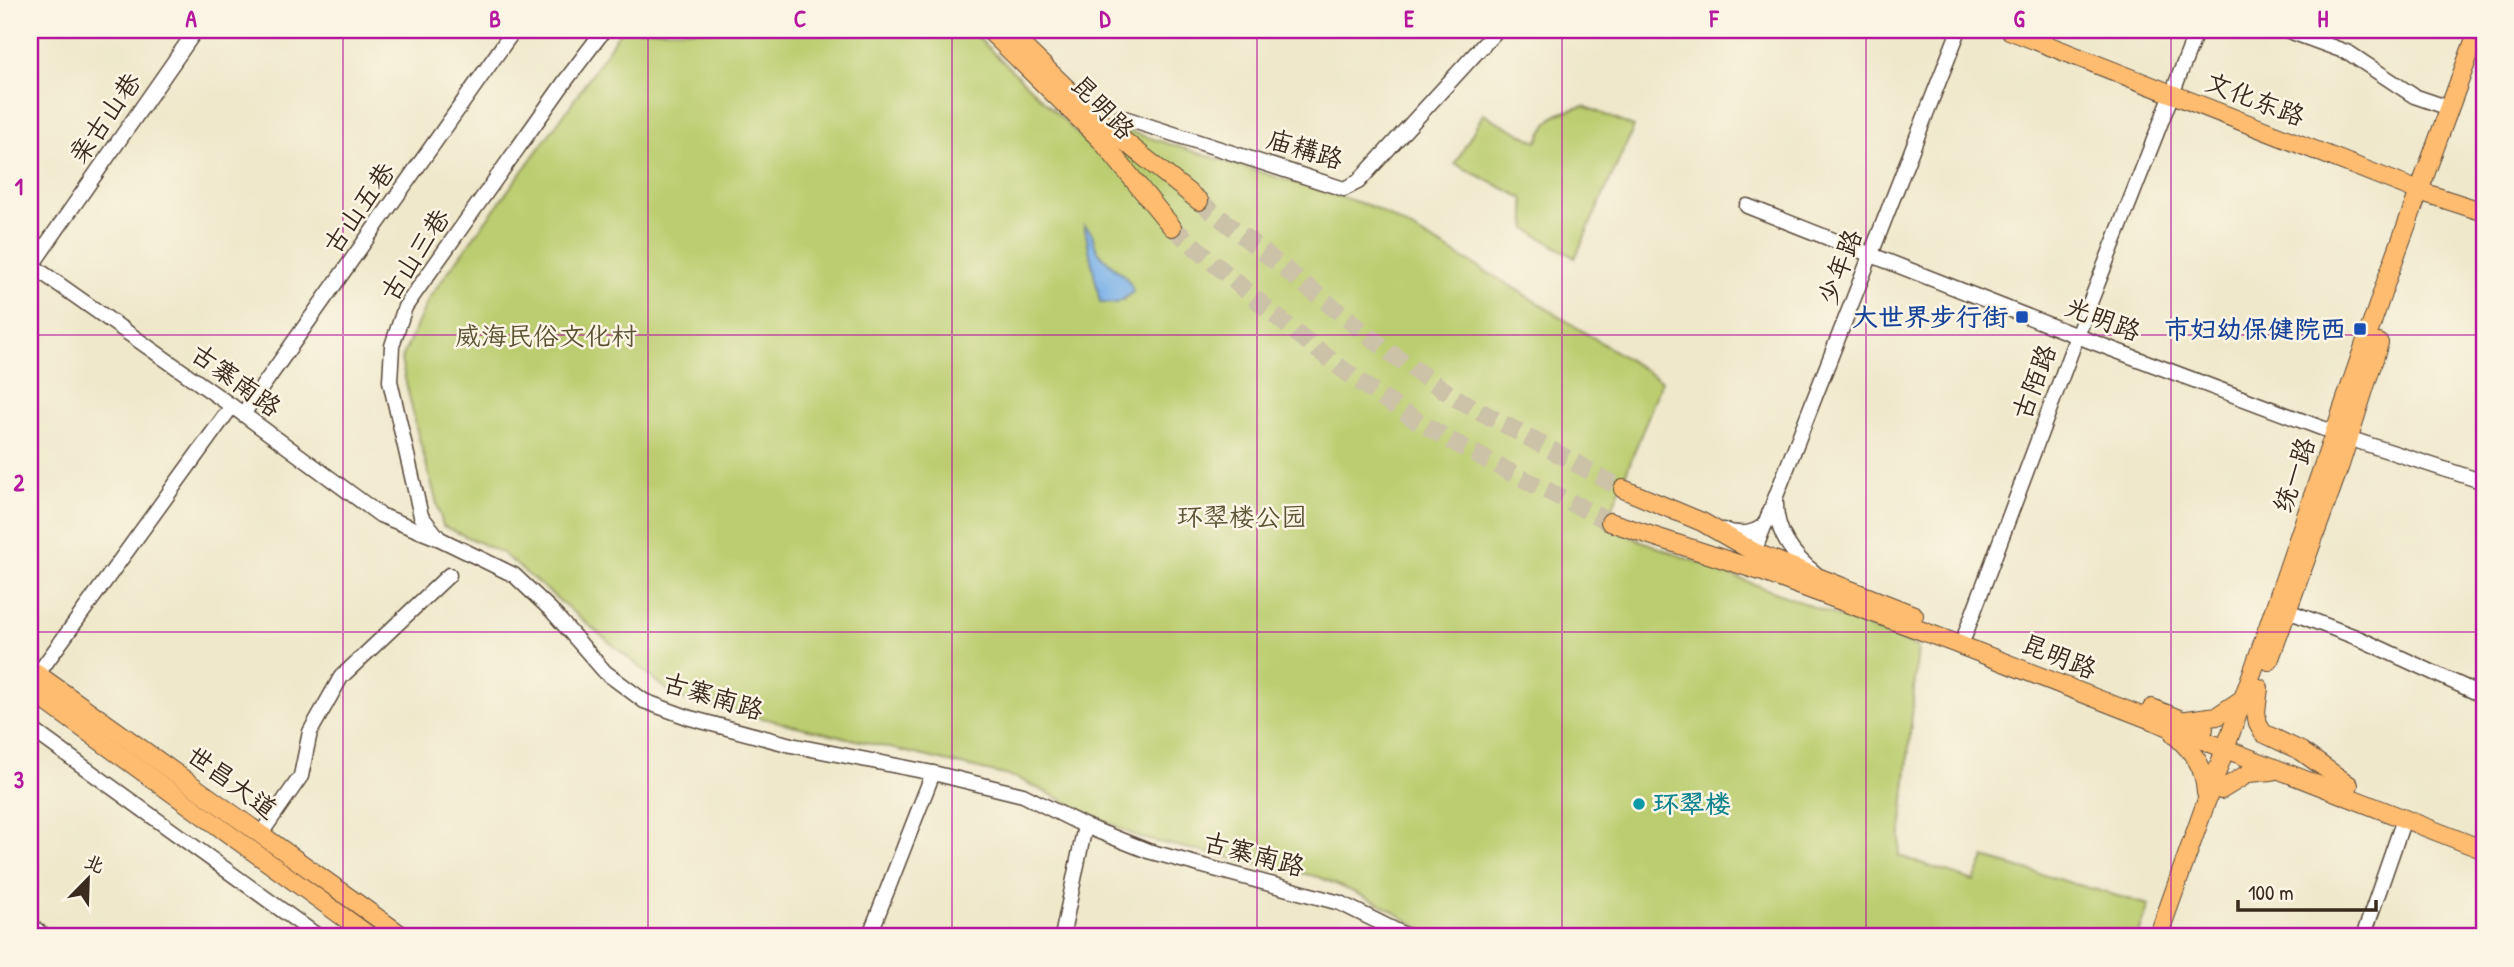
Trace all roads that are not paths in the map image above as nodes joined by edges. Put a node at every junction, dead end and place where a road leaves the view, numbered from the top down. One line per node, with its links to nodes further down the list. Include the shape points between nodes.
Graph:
1 (196, 30): 24 (street, 亲古山巷)
2 (514, 30): 26 (street, 古山五巷)
3 (604, 30): 34 (street, 古山三巷, via 405,307 392,346 390,381 417,502 421,516)
4 (989, 30): 22 (main road, 昆明路, via 1100,139)
5 (1006, 30): 18 (main road, 昆明路, via 1109,129)
6 (1497, 30): 16 (street, 庙耩路, via 1358,182 1344,189)
7 (1959, 30): 23 (street, 少年路)
8 (2009, 30): 14 (main road, 文化东路)
9 (2032, 30): 14 (main road)
10 (2197, 30): 14 (street, 古陌路)
11 (2286, 30): 15 (street, via 2349,53 2414,96)
12 (2479, 30): 15 (main road, 统一路)
13 (2484, 41): 17 (main road, 统一路)
14 (2172, 90): 17 (main road, 文化东路); 25 (street, 古陌路)
15 (2449, 108): 17 (main road, 统一路)
16 (1121, 117)
17 (2425, 188): 19 (main road); 21 (main road, 文化东路); 27 (main road, 统一路)
18 (1199, 201)
19 (2484, 202)
20 (1747, 206): 23 (street, 光明路)
21 (2484, 212)
22 (1172, 227)
23 (1872, 254): 25 (street, 光明路); 30 (street, 少年路)
24 (30, 266): 26 (street, 古寨南路)
25 (2077, 336): 27 (street, 光明路); 41 (street, 古陌路)
26 (237, 410): 34 (street, 古寨南路, via 380,515); 42 (street, 古山五巷)
27 (2342, 435): 28 (street, 光明路); 40 (main road, 统一路); 43 (main road, 统一路)
28 (2484, 482)
29 (1622, 489): 32 (main road, 昆明路)
30 (1776, 498): 33 (street, 少年路); 39 (street, via 1778,529 1805,565)
31 (1610, 522): 35 (main road, 昆明路)
32 (1702, 522): 33 (street, via 1744,534); 35 (main road, via 1687,532); 36 (main road, 昆明路)
33 (1766, 523): 36 (street, 少年路)
34 (440, 539): 50 (street, 古寨南路, via 514,575 605,672 644,701 790,745)
35 (1687, 547): 37 (main road, 昆明路)
36 (1754, 552): 37 (street, via 1755,563); 39 (main road, 昆明路)
37 (1766, 573): 46 (main road, 昆明路)
38 (449, 575): 55 (street, via 341,677 310,732 301,776)
39 (1826, 581): 41 (main road, 昆明路)
40 (2288, 611): 43 (main road, 统一路); 44 (street)
41 (1965, 635): 46 (main road, 昆明路)
42 (35, 683): 45 (street, 古山五巷); 55 (main road, 世昌大道); 61 (main road, 世昌大道)
43 (2251, 693): 46 (main road, via 2217,716); 48 (main road, 统一路); 51 (main road, via 2263,733 2301,751)
44 (2484, 696)
45 (30, 714)
46 (2174, 723): 48 (main road, 昆明路); 52 (main road)
47 (30, 727): 60 (street)
48 (2231, 746): 49 (main road, 昆明路); 51 (main road, 昆明路); 52 (main road, 统一路)
49 (2281, 771): 52 (main road, via 2249,773); 53 (main road, 昆明路)
50 (933, 773): 54 (street, 古寨南路, via 1023,795); 63 (street)
51 (2348, 785): 56 (main road, 昆明路)
52 (2214, 794): 66 (main road, 统一路); 67 (main road, 统一路)
53 (2404, 819): 57 (main road, 昆明路); 68 (street)
54 (1085, 826): 64 (street); 65 (street, 古寨南路, via 1148,851 1340,903)
55 (260, 835): 62 (main road, 世昌大道)
56 (2484, 838)
57 (2484, 850)
58 (30, 925): 59 (street)
59 (46, 937)
60 (319, 937)
61 (371, 937)
62 (404, 937)
63 (869, 937)
64 (1062, 937)
65 (1409, 937)
66 (2158, 937)
67 (2169, 937)
68 (2363, 937)

